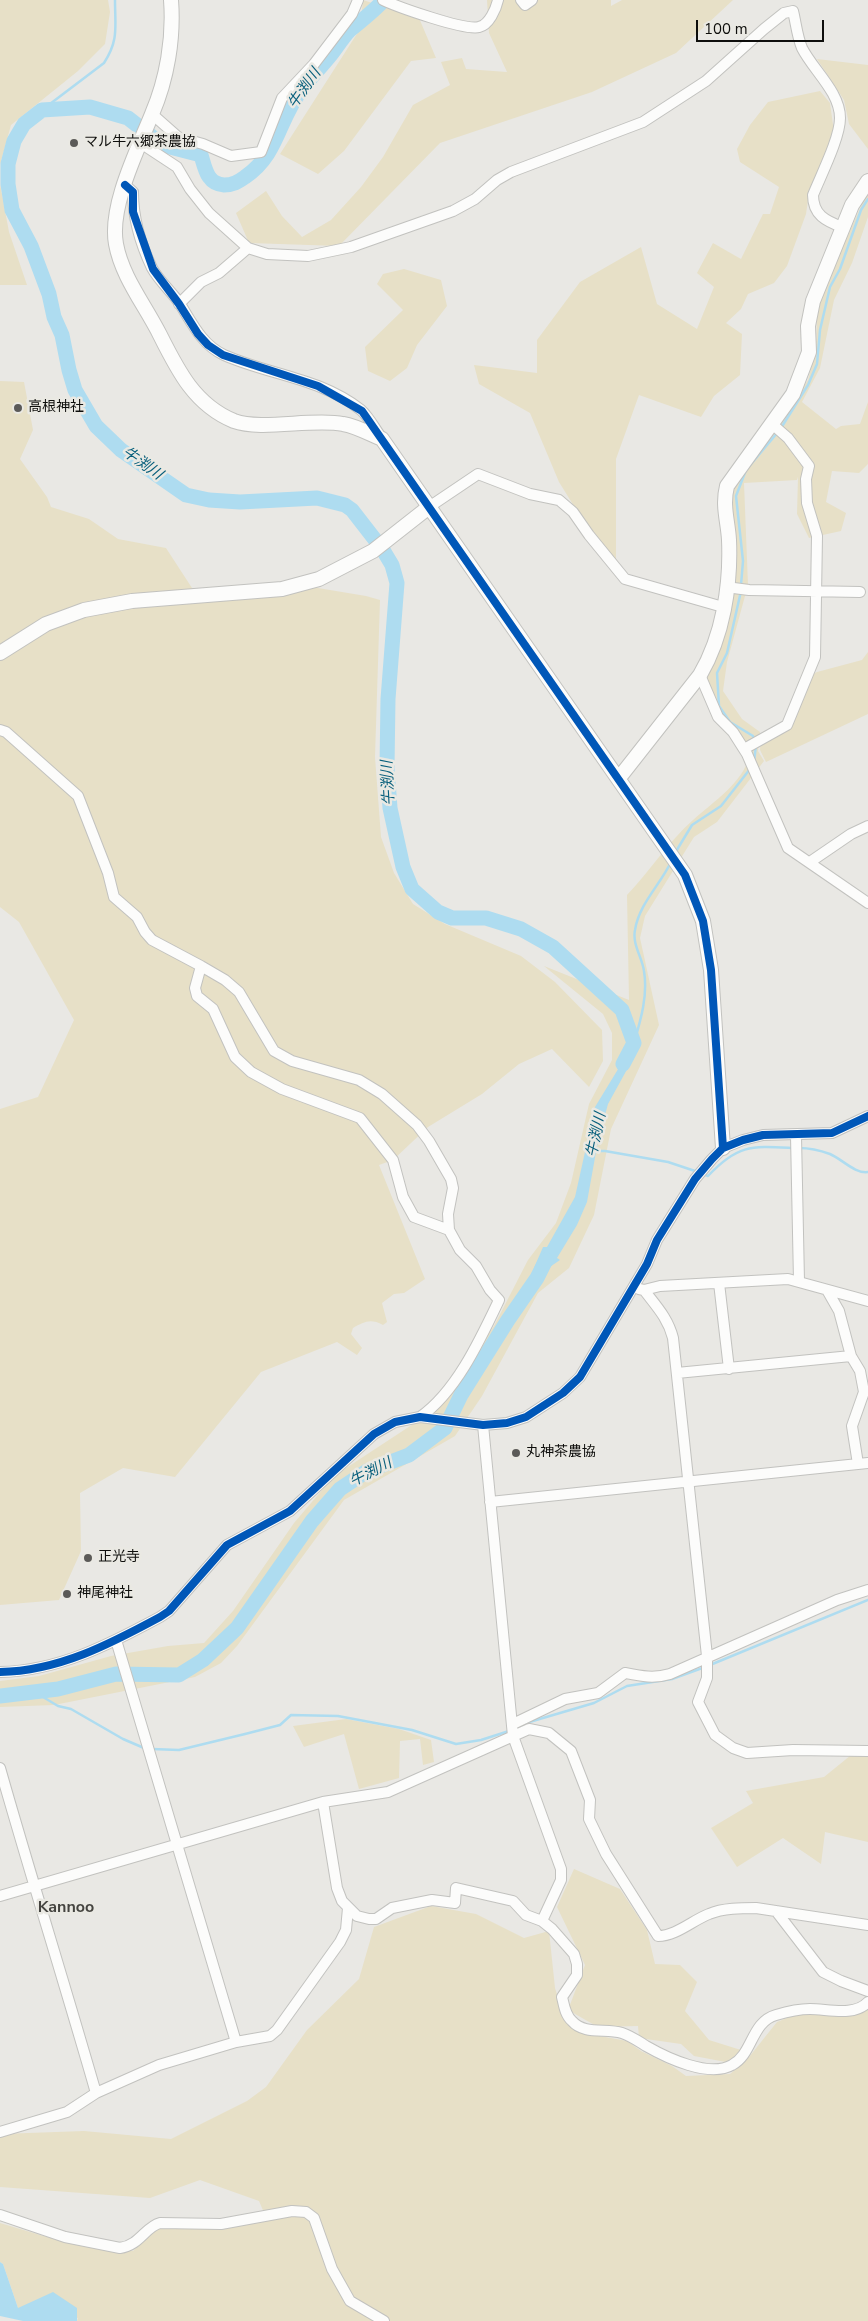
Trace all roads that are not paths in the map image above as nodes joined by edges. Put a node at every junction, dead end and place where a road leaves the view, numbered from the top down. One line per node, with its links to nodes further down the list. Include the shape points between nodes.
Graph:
1 (171, 0): 7 (street, via 165,75)
2 (358, 0): 7 (street, via 352,14 319,57 282,98 260,152 231,156 178,137)
3 (383, 0): 4 (street, via 463,26 479,27 488,22)
4 (498, 0)
5 (521, 0): 6 (street, via 525,5)
6 (532, 0)
7 (151, 117): 8 (street)
8 (141, 138): 10 (street); 12 (street, via 177,167 209,213)
9 (868, 181): 11 (street)
10 (125, 185): 13 (street, via 133,192 133,212 153,269); 15 (street, via 116,213 116,243 122,264 178,368 204,404 244,424 343,424)
11 (842, 227): 12 (street, via 826,221 818,214 813,202 840,118 836,101 798,38 793,11 784,13 764,29 706,81 643,122 511,172 475,200 453,211 351,247 308,256 267,254); 14 (street, via 813,301 807,362 793,394)
12 (248, 248): 13 (street, via 219,273 201,282)
13 (179, 304): 15 (street, via 198,334 223,355 318,386 341,397 362,411)
14 (772, 424): 17 (street, via 727,486 724,505 729,539); 18 (street, via 788,438 809,466 806,492 817,536)
15 (382, 439): 16 (street)
16 (429, 507): 20 (street, via 478,474 530,494 559,500 574,512 626,579); 21 (street, via 373,551 319,579 282,589 132,602 84,610 46,624); 25 (street)
17 (726, 587): 18 (street); 20 (street)
18 (816, 591): 19 (street); 24 (street, via 815,657 787,724)
19 (860, 592)
20 (723, 607): 22 (street, via 714,647)
21 (0, 653)
22 (700, 675): 24 (street, via 718,717); 25 (street)
23 (0, 730): 29 (street, via 78,796 114,897 136,917 152,940)
24 (744, 749): 27 (street, via 788,848)
25 (619, 778): 32 (street, via 685,876 703,921 711,970)
26 (868, 826): 27 (street)
27 (810, 862): 28 (street)
28 (868, 902)
29 (201, 966): 33 (street, via 239,992 274,1051 292,1061 359,1080 382,1094 417,1125 454,1188 448,1214); 33 (street, via 195,988 197,996 213,1009 235,1057 251,1072 282,1089 360,1118 393,1160 403,1197 414,1217)
30 (868, 1116): 31 (street, via 832,1133)
31 (796, 1136): 32 (street, via 762,1135); 34 (street)
32 (724, 1148): 36 (street, via 695,1179 657,1240)
33 (449, 1230): 43 (street, via 460,1250 476,1266 499,1300 450,1387 439,1402)
34 (799, 1281): 35 (street); 38 (street)
35 (719, 1282): 37 (street); 41 (street)
36 (633, 1288): 37 (street); 44 (street, via 580,1376 563,1393 526,1417)
37 (644, 1290): 42 (street, via 670,1326)
38 (826, 1290): 39 (street); 40 (street, via 839,1311)
39 (868, 1301)
40 (851, 1356): 41 (street); 45 (street, via 860,1371 864,1392 852,1426)
41 (729, 1369): 42 (street)
42 (677, 1373): 46 (street)
43 (420, 1417): 44 (street); 49 (street, via 395,1422 374,1434 290,1511 228,1545 169,1611)
44 (483, 1425): 47 (street)
45 (863, 1464): 46 (street)
46 (689, 1483): 47 (street); 50 (street)
47 (490, 1502): 52 (street)
48 (868, 1590): 50 (street, via 837,1600)
49 (116, 1640): 51 (street, via 42,1669); 57 (street)
50 (707, 1656): 52 (street, via 660,1677 625,1673 598,1693 565,1700); 54 (street, via 707,1678 698,1702 715,1735 733,1748 747,1753)
51 (0, 1672)
52 (513, 1724): 53 (street)
53 (513, 1736): 56 (street, via 388,1792); 61 (street, via 537,1729 564,1742 571,1751 590,1800 589,1819 606,1854 658,1936 673,1932 711,1912 745,1908); 62 (street, via 561,1869 562,1880)
54 (868, 1751)
55 (0, 1768): 58 (street)
56 (323, 1802): 57 (street); 60 (street, via 337,1888)
57 (177, 1845): 58 (street); 66 (street)
58 (34, 1886): 59 (street); 67 (street)
59 (0, 1896)
60 (348, 1908): 62 (street, via 357,1916 376,1919 392,1908 432,1900 455,1903 456,1888 513,1901 526,1915); 66 (street, via 346,1930 340,1942 277,2030 264,2038)
61 (776, 1911): 63 (street); 64 (street, via 823,1972)
62 (542, 1921): 65 (street, via 570,1949 577,1964 577,1975 562,1997 572,2022 583,2029 621,2033 696,2067 723,2069 733,2065 742,2058 765,2019 775,2015 807,2009 847,2012 864,2007)
63 (868, 1925)
64 (868, 1990)
65 (868, 2002)
66 (236, 2042): 67 (street, via 159,2065)
67 (96, 2093): 68 (street, via 67,2112)
68 (0, 2132)
69 (0, 2215): 70 (street, via 65,2237 120,2248 129,2247 154,2224 221,2224 292,2211 306,2212 314,2218 332,2269 350,2301)
70 (384, 2321)

